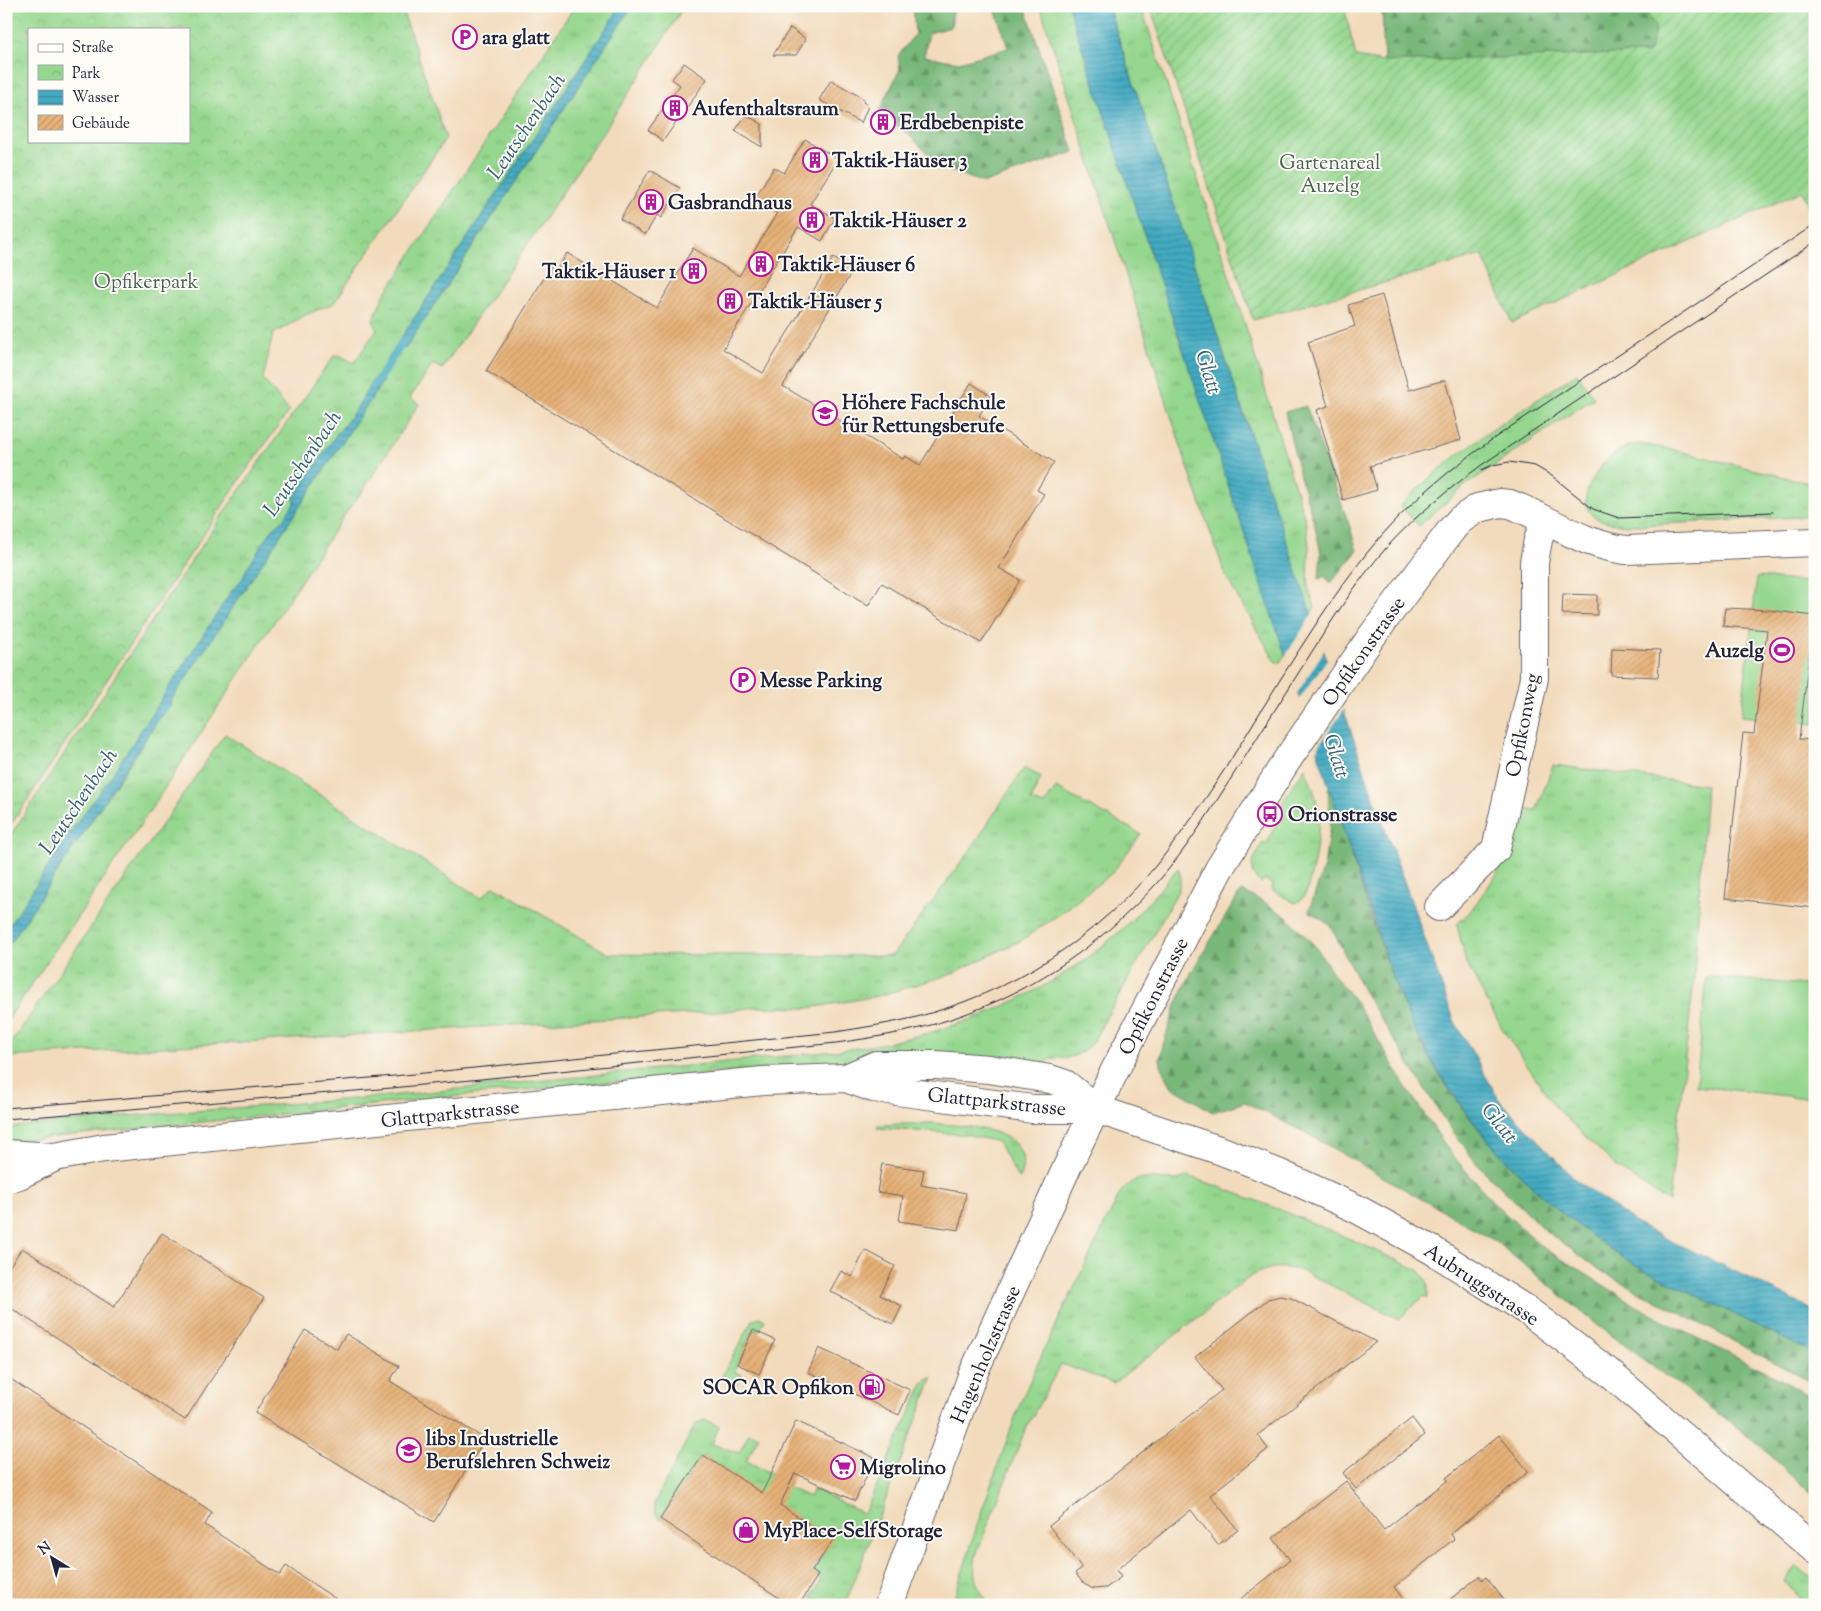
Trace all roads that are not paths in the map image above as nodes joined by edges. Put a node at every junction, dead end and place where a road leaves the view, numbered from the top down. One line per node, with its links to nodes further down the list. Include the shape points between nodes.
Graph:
1 (1544, 520): 2 (street, Opfikonstrasse, via 1580,538 1626,550); 3 (street, Opfikonweg, via 1534,562 1534,678 1496,849); 4 (street, Opfikonstrasse, via 1510,504 1500,503 1468,513 1452,529 1372,636 1285,763 1219,869)
2 (1815, 542)
3 (1439, 906)
4 (1096, 1109): 6 (street, Glattparkstrasse, via 1033,1109 874,1088 846,1078 763,1081 104,1148); 8 (street, Aubruggstrasse, via 1278,1173 1355,1208 1472,1274 1528,1311 1607,1371); 9 (street, Hagenholzstrasse, via 972,1376)
5 (6, 1154): 6 (street, Glattparkstrasse)
6 (54, 1157): 7 (street, Glattparkstrasse)
7 (6, 1179)
8 (1815, 1550)
9 (889, 1605)

